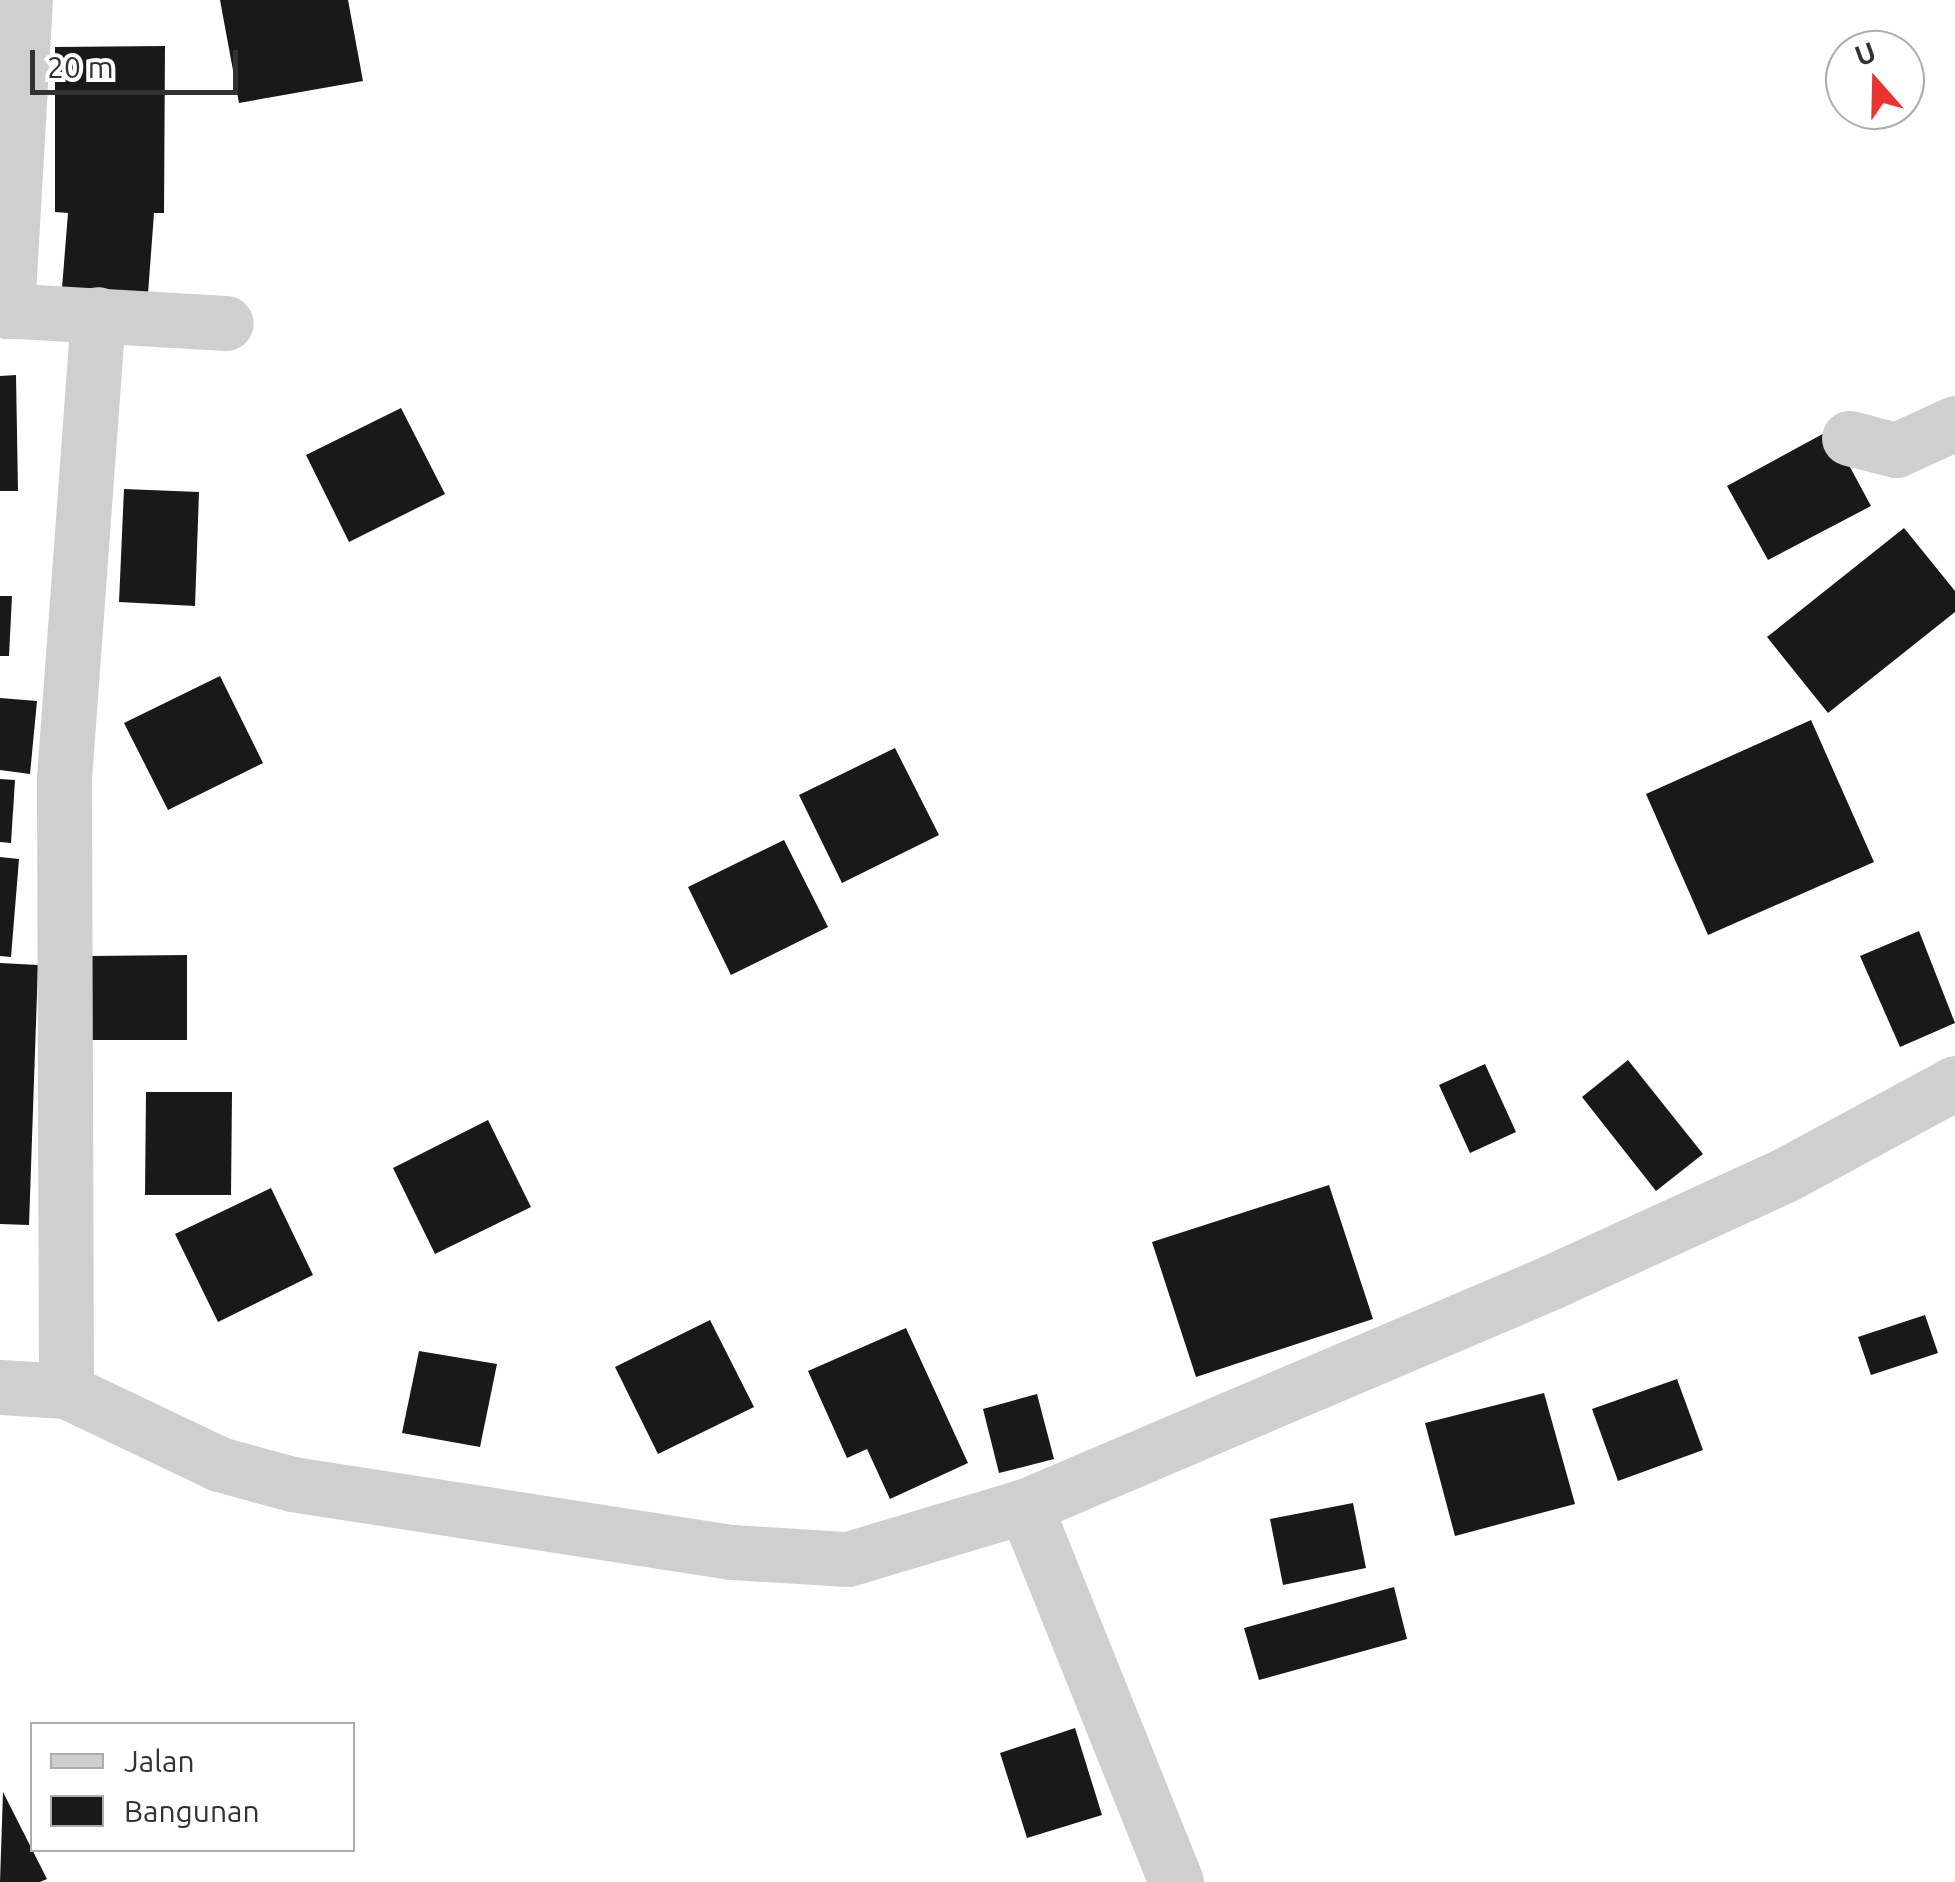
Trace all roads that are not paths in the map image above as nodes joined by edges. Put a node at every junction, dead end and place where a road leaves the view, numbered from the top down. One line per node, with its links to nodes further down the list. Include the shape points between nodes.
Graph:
1 (25, 0): 2 (street)
2 (4, 310): 3 (street)
3 (98, 314): 4 (street); 9 (street, via 64,778)
4 (226, 323)
5 (1955, 424): 6 (street, via 1896,450)
6 (1849, 438)
7 (1955, 1084): 10 (street, via 1786,1175 1550,1282)
8 (0, 1387): 9 (street)
9 (66, 1391): 10 (street, via 219,1464 292,1484 798,1560 900,1549)
10 (1024, 1506): 11 (street)
11 (1176, 1882)

